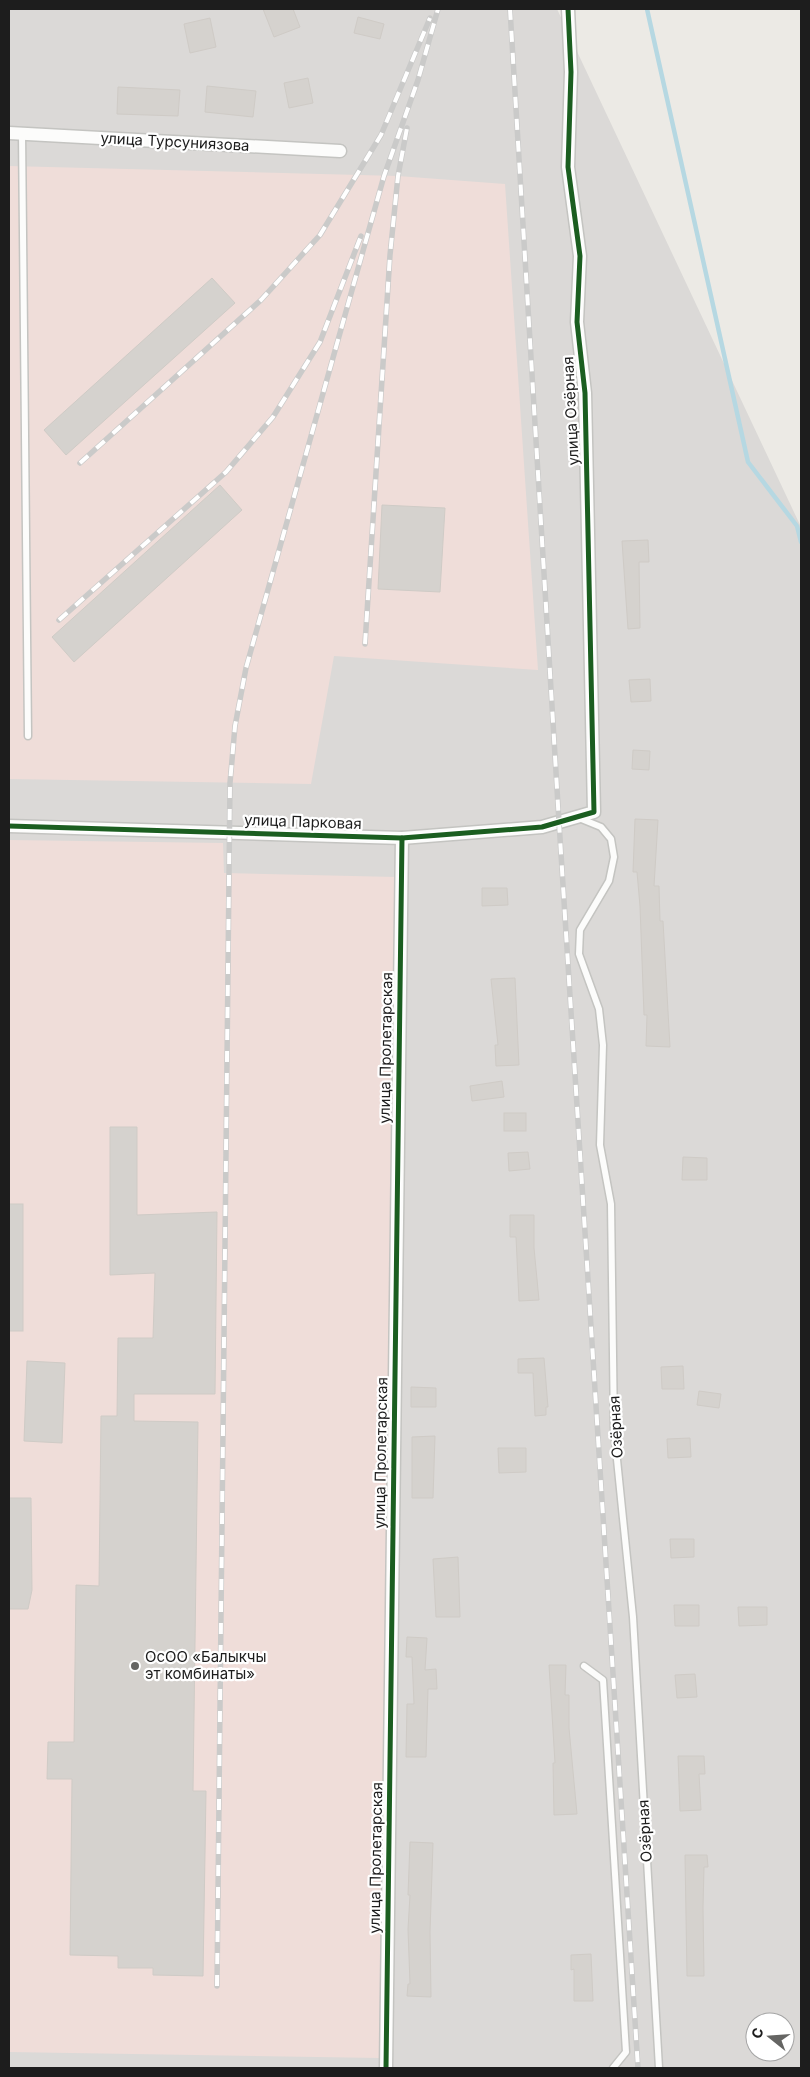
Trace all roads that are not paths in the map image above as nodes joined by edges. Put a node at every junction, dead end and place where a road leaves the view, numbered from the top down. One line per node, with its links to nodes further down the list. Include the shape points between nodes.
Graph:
1 (568, 9): 6 (street, улица Озёрная, via 571,72 568,167 580,256 578,322 585,393)
2 (9, 132): 3 (street, улица Турсуниязова)
3 (22, 133): 4 (street, улица Турсуниязова); 5 (lane)
4 (340, 151)
5 (28, 736)
6 (594, 812): 7 (street, улица Парковая)
7 (577, 817): 9 (street, улица Парковая, via 542,827); 13 (lane, Озёрная, via 601,827 611,839 614,857 609,880 580,930 579,954 599,1009 603,1045 600,1145 611,1204 614,1430 632,1617)
8 (9, 826): 9 (street, улица Парковая)
9 (402, 838): 11 (street, улица Пролетарская)
10 (584, 1666): 12 (lane, via 603,1680 626,2052)
11 (386, 2068)
12 (613, 2068)
13 (659, 2068)

